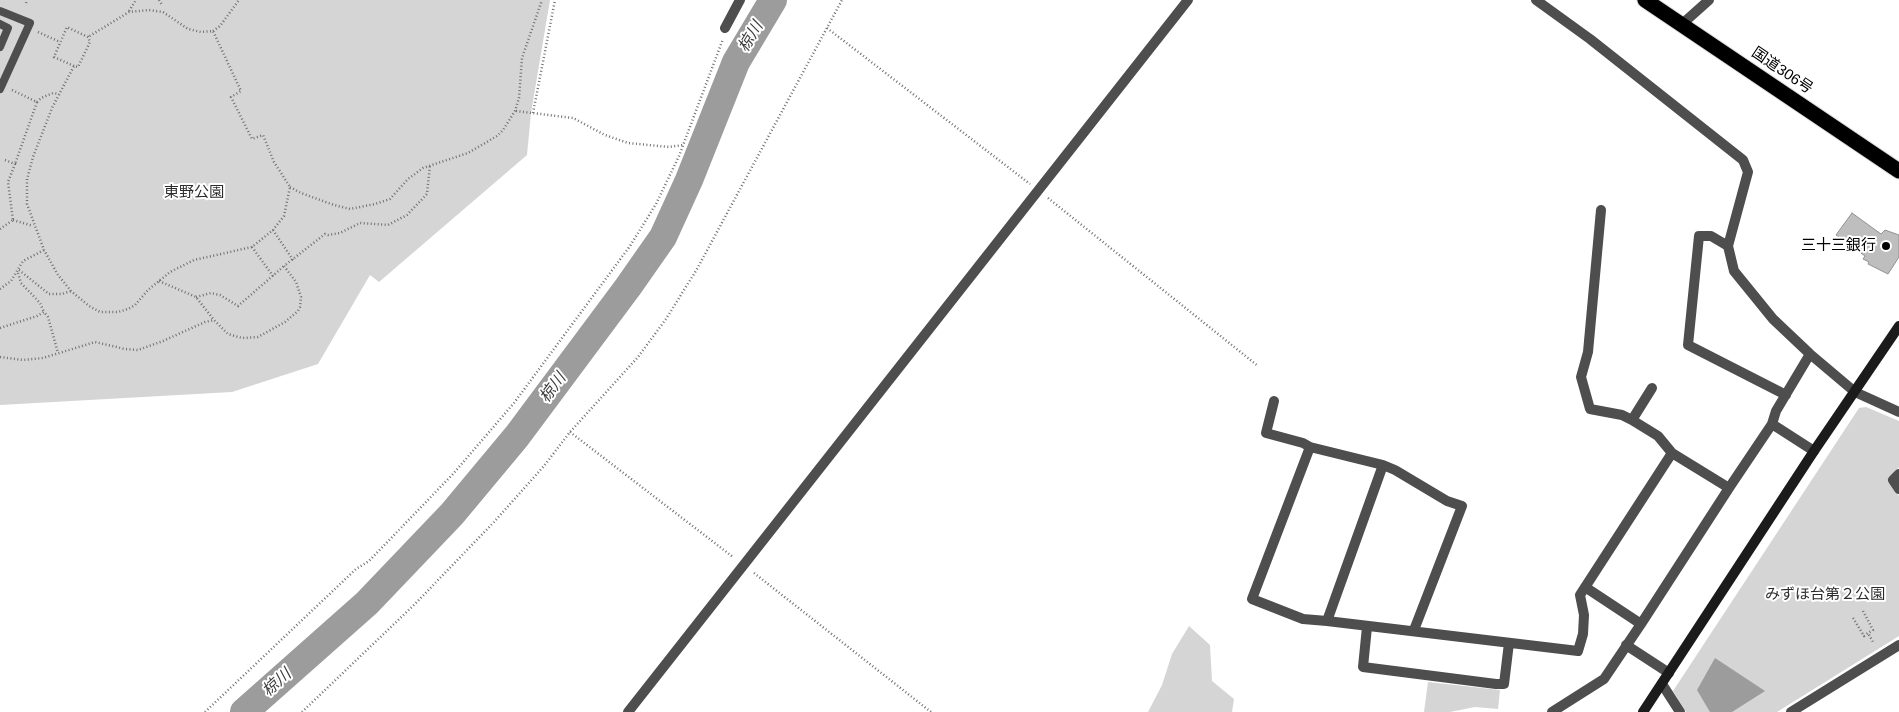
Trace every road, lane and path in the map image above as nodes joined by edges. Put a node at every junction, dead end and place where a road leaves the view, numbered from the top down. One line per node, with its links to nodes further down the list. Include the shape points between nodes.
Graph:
1 (136, 0): 14 (path)
2 (159, 0): 12 (path)
3 (239, 0): 20 (path)
4 (542, 0): 29 (path, via 522,58)
5 (556, 0): 30 (path)
6 (740, 0): 18 (street)
7 (842, 0): 19 (path)
8 (1188, 0): 37 (street)
9 (1536, 0): 43 (street, via 1743,160 1748,172)
10 (1646, 0): 16 (highway, 国道306号)
11 (1709, 0): 16 (street)
12 (162, 5)
13 (0, 10): 17 (lane, via 30,23)
14 (129, 12): 20 (path, via 163,12 188,29); 21 (path)
15 (0, 24): 23 (lane, via 8,28)
16 (1681, 24): 35 (highway, 国道306号)
17 (28, 28): 22 (path); 26 (lane)
18 (726, 28): 31 (path)
19 (826, 28): 37 (path); 69 (path, via 684,290 638,357)
20 (213, 32): 36 (path, via 241,91 231,97 252,139 263,135 274,162)
21 (88, 37): 22 (path, via 66,27); 24 (path, via 90,42 78,67)
22 (60, 42): 24 (path, via 54,57)
23 (0, 47)
24 (74, 66): 27 (path)
25 (9, 88): 28 (path)
26 (0, 89)
27 (59, 94): 28 (path); 40 (path, via 27,179 27,204)
28 (37, 102): 33 (path)
29 (516, 111): 30 (path); 34 (path, via 497,136 468,153)
30 (533, 113): 31 (path, via 573,118 604,136 628,143)
31 (682, 146): 93 (path, via 656,204 638,234 508,410 453,474 369,561 356,569)
32 (5, 160): 33 (path)
33 (15, 164): 39 (path, via 8,182)
34 (430, 165): 36 (path, via 408,179 390,199 350,209); 46 (path, via 427,194 407,215 388,225 360,223 340,233 325,234)
35 (1899, 171)
36 (290, 187): 42 (path, via 284,216)
37 (1039, 190): 61 (path); 77 (street)
38 (1601, 210): 67 (street, via 1588,352 1581,377 1590,409)
39 (13, 220): 40 (path); 41 (path)
40 (34, 226): 45 (path)
41 (0, 229)
42 (273, 230): 44 (path); 46 (path)
43 (1728, 246): 59 (street, via 1734,271 1773,319); 64 (street, via 1711,236 1699,236 1688,344)
44 (252, 247): 49 (path); 50 (path, via 194,260)
45 (44, 250): 48 (path, via 23,261); 52 (path)
46 (293, 260): 47 (path)
47 (284, 266): 49 (path); 55 (path, via 296,282 301,297 300,307 292,316 258,337 242,338 228,334)
48 (18, 271): 51 (path); 52 (path, via 49,294); 54 (path, via 21,283)
49 (273, 276): 53 (path, via 238,306 220,294)
50 (159, 281): 52 (path, via 135,305 118,312 100,312); 53 (path)
51 (0, 289)
52 (71, 291)
53 (196, 297): 55 (path)
54 (44, 312): 57 (path); 58 (path)
55 (214, 320): 58 (path, via 138,350 96,342)
56 (1899, 326): 63 (street)
57 (0, 328)
58 (58, 353): 60 (path, via 23,360)
59 (1810, 354): 63 (street); 64 (street)
60 (0, 357)
61 (1258, 366)
62 (1652, 388): 67 (street)
63 (1855, 392): 66 (street); 71 (street)
64 (1786, 395): 68 (street)
65 (1274, 402): 70 (street, via 1266,433)
66 (1899, 412)
67 (1632, 420): 72 (street, via 1658,436)
68 (1772, 424): 71 (street); 75 (street)
69 (570, 432): 77 (path); 94 (path, via 494,522 415,604)
70 (1310, 447): 73 (street); 81 (street, via 1252,599 1303,619)
71 (1814, 451): 90 (street)
72 (1672, 453): 75 (street); 78 (street)
73 (1383, 465): 81 (street); 84 (street, via 1462,506)
74 (1899, 474): 76 (street, via 1894,480)
75 (1729, 488): 82 (street)
76 (1899, 490)
77 (743, 565): 95 (street); 96 (path)
78 (1585, 587): 82 (street); 87 (street, via 1580,595 1584,615 1578,651)
79 (1863, 611): 85 (path, via 1874,630)
80 (1853, 618): 85 (path, via 1864,636)
81 (1327, 621): 83 (street)
82 (1641, 624): 88 (street)
83 (1367, 627): 84 (street); 87 (street, via 1363,666 1496,684 1504,684)
84 (1414, 630): 87 (street)
85 (1868, 632): 86 (path)
86 (1873, 642)
87 (1509, 643)
88 (1626, 645): 90 (street); 97 (street, via 1604,679)
89 (1899, 645): 99 (street)
90 (1669, 673): 91 (street)
91 (1662, 684): 92 (street); 98 (street)
92 (1642, 711)
93 (205, 712)
94 (302, 712)
95 (628, 712)
96 (932, 712)
97 (1552, 712)
98 (1680, 712)
99 (1791, 712)

